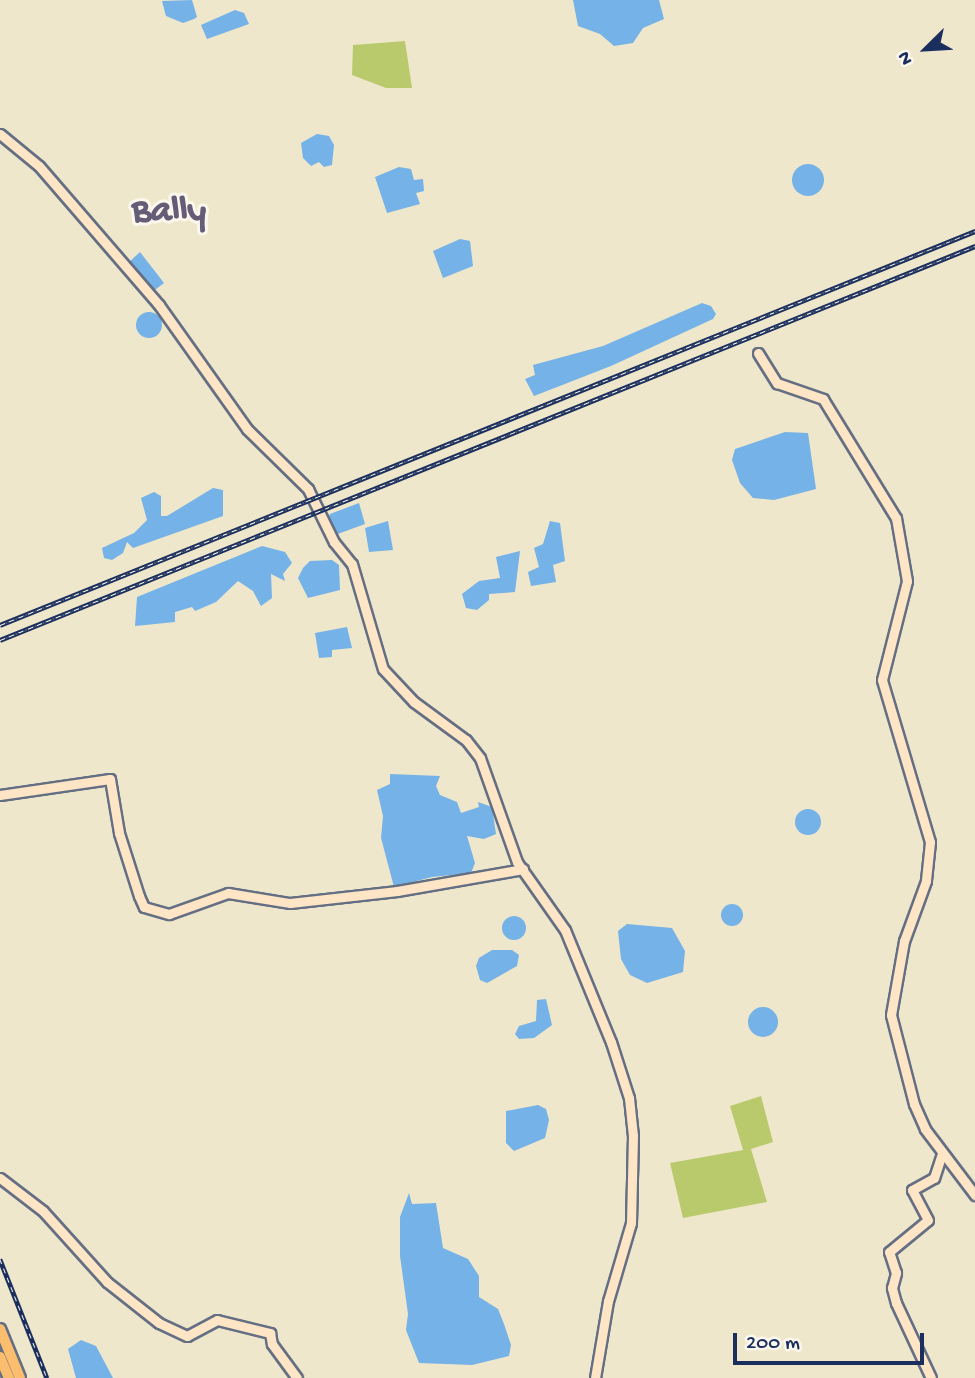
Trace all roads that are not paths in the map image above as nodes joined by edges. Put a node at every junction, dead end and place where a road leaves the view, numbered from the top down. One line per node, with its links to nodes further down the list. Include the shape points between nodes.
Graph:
1 (0, 134): 4 (street, via 39,166 159,305 247,429 308,489 334,542 352,564 383,669 480,758)
2 (758, 353): 5 (street, via 777,383 823,399 887,497 907,565 896,639 882,680 930,842 926,881 904,941 890,1007 914,1104)
3 (0, 795): 4 (street, via 110,779 119,833 139,896 144,907 169,914 228,893 290,903 397,891)
4 (523, 869): 13 (street, via 565,930 629,1098 635,1191)
5 (942, 1153): 7 (street); 14 (street, via 934,1178 912,1190 928,1220 888,1252 896,1273 892,1288 896,1303)
6 (0, 1178): 12 (street, via 43,1211 107,1282 159,1324 187,1336 217,1320 270,1333 272,1344)
7 (975, 1195)
8 (0, 1329): 11 (highway)
9 (0, 1357): 10 (highway)
10 (9, 1378)
11 (20, 1378)
12 (297, 1378)
13 (595, 1378)
14 (931, 1378)

